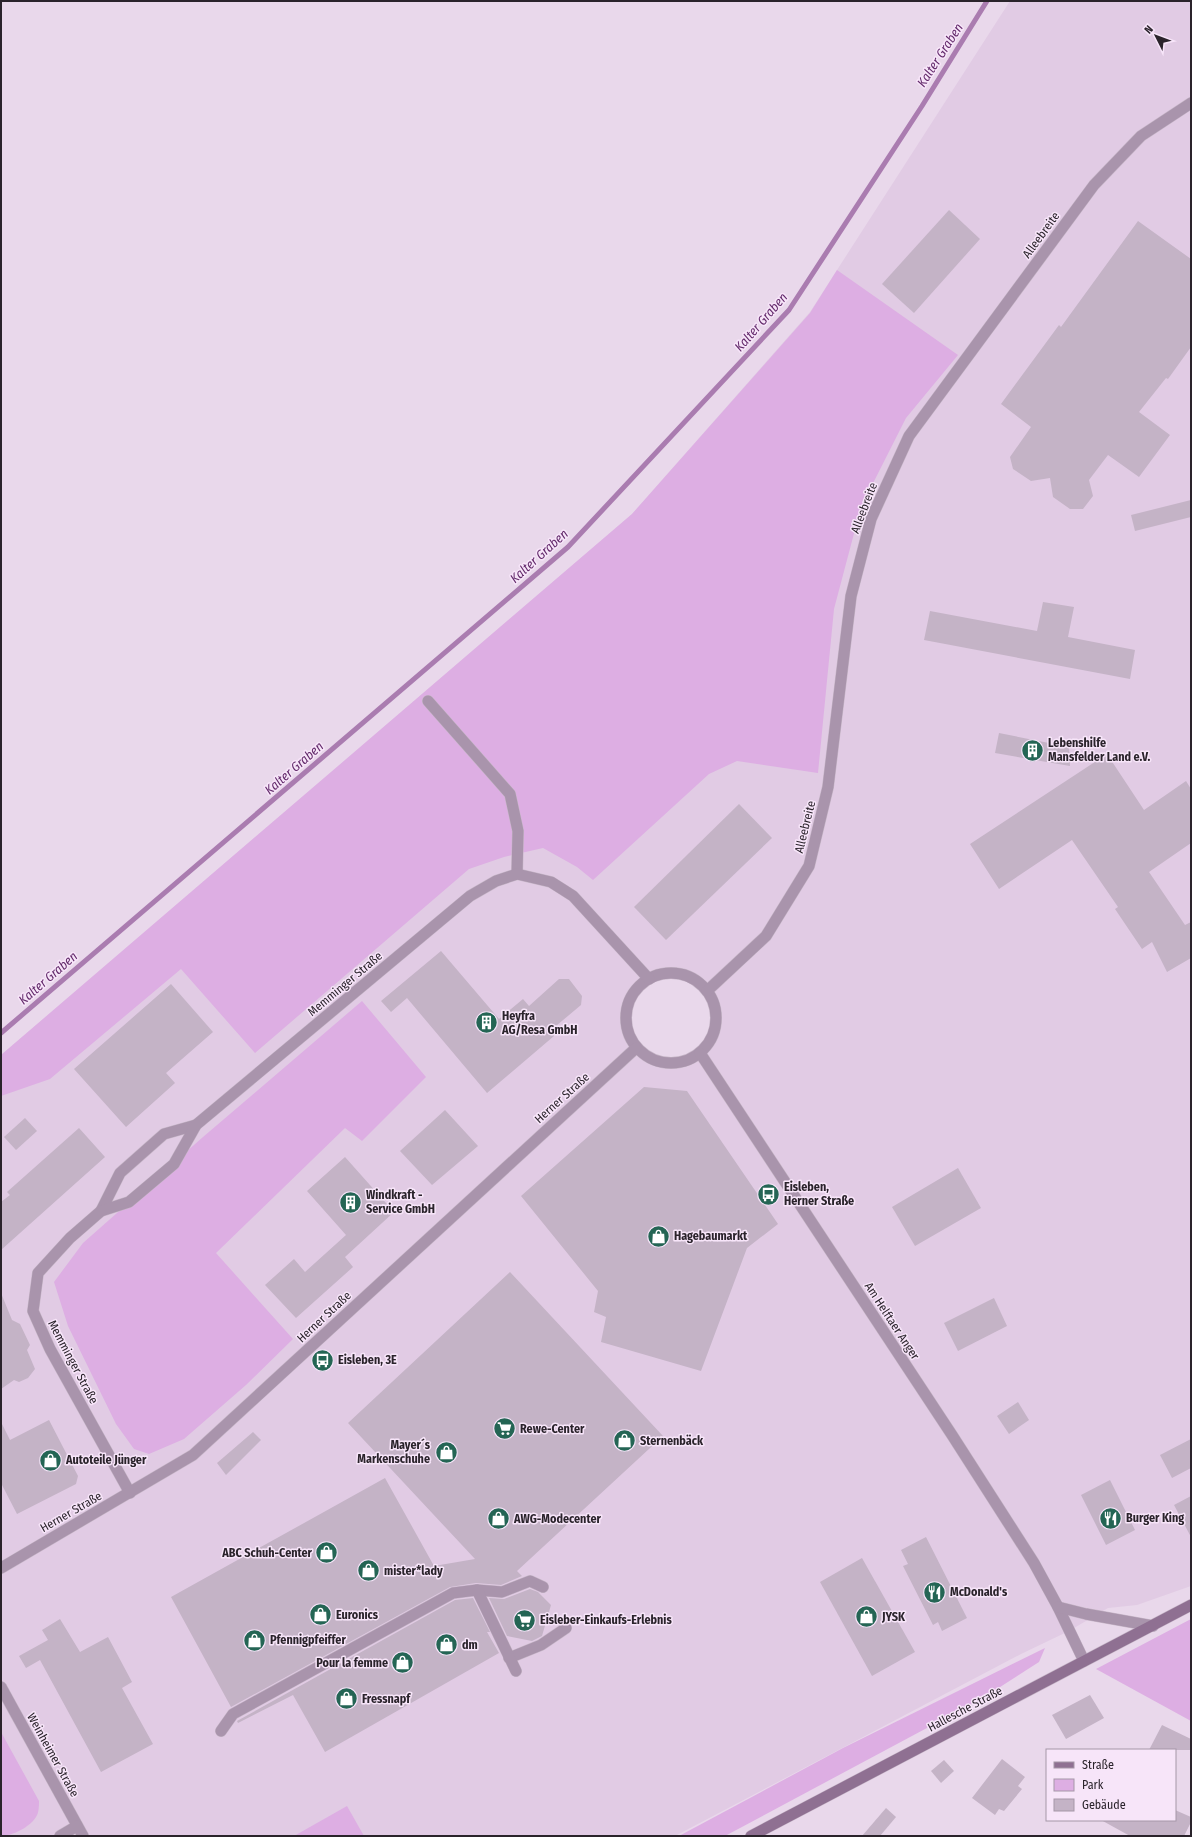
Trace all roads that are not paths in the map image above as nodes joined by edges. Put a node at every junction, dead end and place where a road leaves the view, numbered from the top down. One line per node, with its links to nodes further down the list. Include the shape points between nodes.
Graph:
1 (1191, 103): 5 (street, Alleebreite, via 1141,136 1094,185 909,436 872,519 851,596 828,787 809,866 766,936)
2 (428, 701): 3 (street, via 510,794 518,831)
3 (517, 874): 4 (street, via 551,882 573,896); 8 (street, Memminger Straße, via 496,881 470,896)
4 (649, 979): 5 (street, via 660,974 673,973 686,976); 6 (street, via 632,994 627,1005 626,1028)
5 (707, 990): 7 (street, via 716,1016 709,1042)
6 (636, 1048): 7 (street, via 645,1056 667,1064 679,1063); 10 (street, Herner Straße, via 193,1455)
7 (700, 1053): 15 (street, Am Helftaer Anger, via 956,1441 1034,1563)
8 (196, 1125): 9 (street, Memminger Straße, via 174,1164 129,1202); 9 (street, Memminger Straße, via 164,1134 120,1173)
9 (101, 1211): 10 (street, Memminger Straße, via 70,1238 38,1273 33,1311 50,1349)
10 (130, 1493): 11 (street, Herner Straße)
11 (1, 1568)
12 (543, 1587): 13 (street, via 530,1581 502,1592)
13 (477, 1590): 18 (street); 22 (street, via 453,1593 240,1710 233,1714)
14 (1191, 1605): 16 (main road, Hallesche Straße)
15 (1058, 1607): 16 (street); 19 (street, Am Helftaer Anger)
16 (1153, 1626): 19 (main road, Hallesche Straße)
17 (566, 1628): 18 (street, via 541,1645)
18 (509, 1658): 20 (street)
19 (1084, 1661): 26 (main road, Hallesche Straße)
20 (516, 1671)
21 (1, 1687): 23 (street, Weinheimer Straße)
22 (221, 1731)
23 (77, 1826): 24 (street); 25 (street, Weinheimer Straße)
24 (60, 1836)
25 (83, 1836)
26 (751, 1836)

